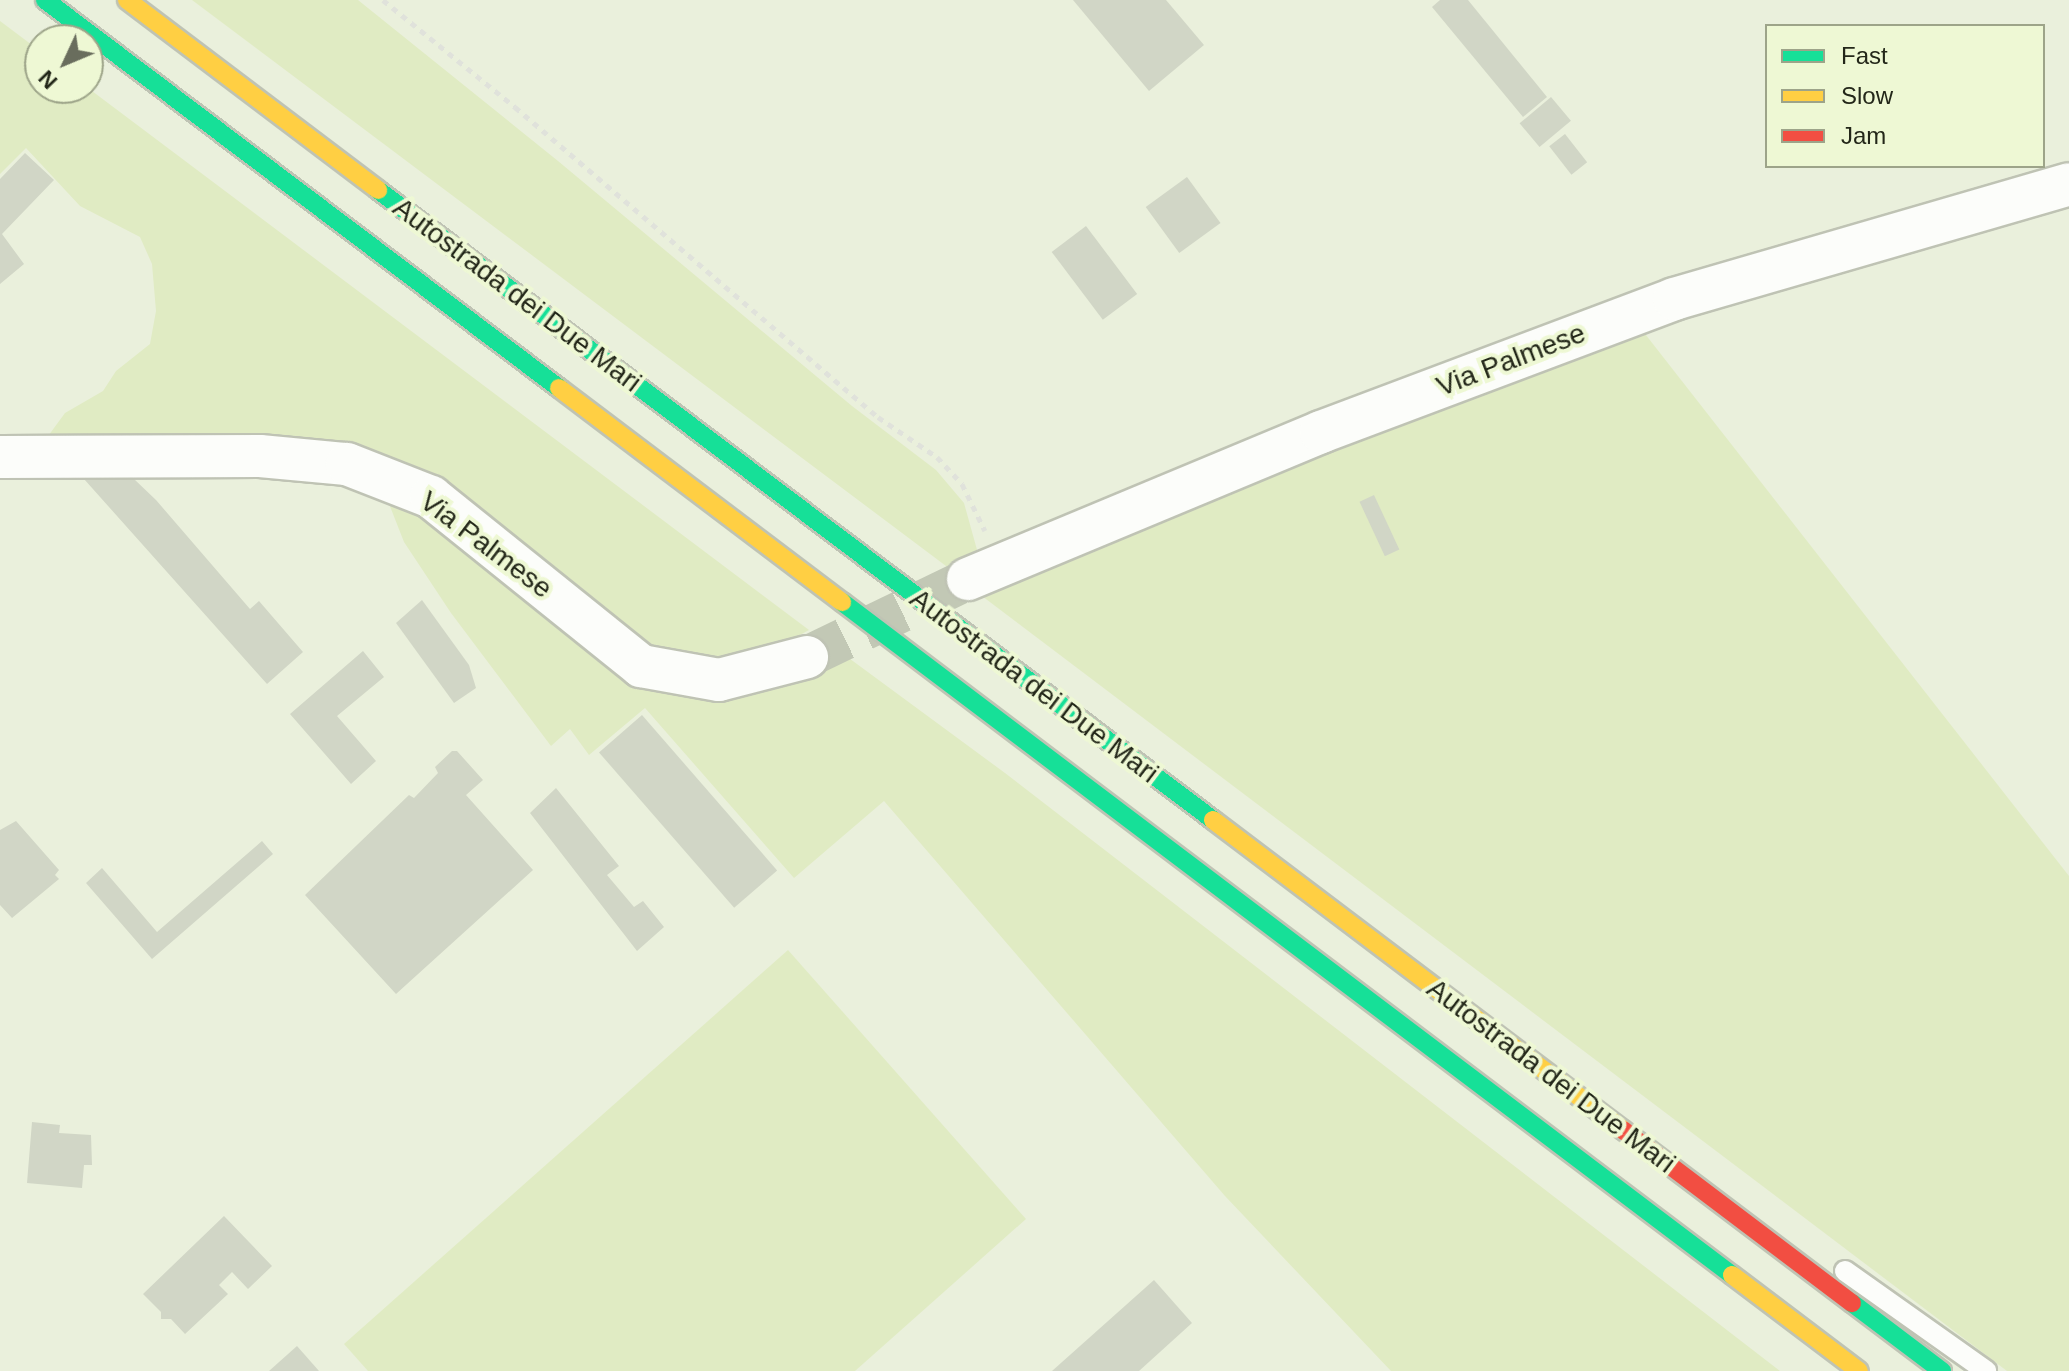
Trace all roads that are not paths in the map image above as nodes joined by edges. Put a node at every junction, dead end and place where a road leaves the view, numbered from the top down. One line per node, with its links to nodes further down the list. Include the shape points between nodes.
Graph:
1 (45, 0): 8 (highway, Autostrada dei Due Mari)
2 (127, 0): 7 (highway, Autostrada dei Due Mari)
3 (2069, 184): 5 (street, Via Palmese, via 1674,299 1321,432)
4 (0, 457): 6 (street, Via Palmese, via 260,456 347,464 431,497 641,666 719,680)
5 (984, 572)
6 (807, 657)
7 (1252, 850): 11 (highway, Autostrada dei Due Mari); 12 (lane)
8 (1337, 977): 9 (lane); 10 (highway, Autostrada dei Due Mari)
9 (1825, 1371)
10 (1859, 1371)
11 (1942, 1371)
12 (1986, 1371)

